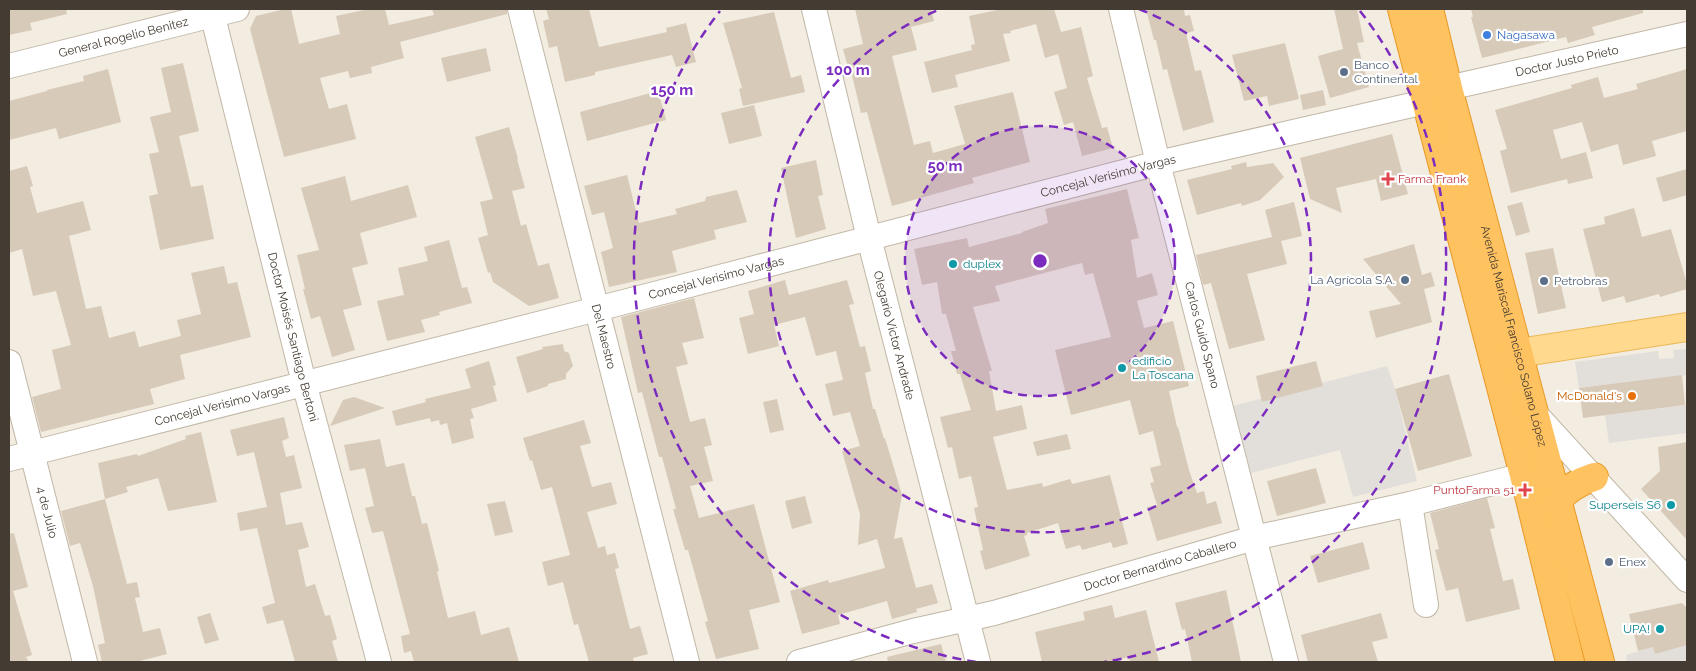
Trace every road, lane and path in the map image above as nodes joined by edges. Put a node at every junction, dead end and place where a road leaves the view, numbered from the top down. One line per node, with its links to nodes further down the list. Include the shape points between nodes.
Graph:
1 (238, 9): 7 (street, General Rogelio Benitez)
2 (520, 9): 14 (street, Del Maestro)
3 (814, 9): 12 (street, Olegario Victor Andrade)
4 (1121, 9): 11 (street, Carlos Guido Spano)
5 (1402, 9): 10 (highway, Avenida Mariscal Francisco Solano López)
6 (1429, 9): 10 (highway, Avenida Mariscal Francisco Solano López)
7 (211, 12): 9 (street, General Rogelio Benitez); 18 (street, Doctor Moisés Santiago Bertoni)
8 (1687, 34): 10 (street, Doctor Justo Prieto)
9 (9, 66)
10 (1437, 95): 11 (street, Concejal Verisimo Vargas); 13 (highway, Avenida Mariscal Francisco Solano López, via 1452,199); 16 (highway, Avenida Mariscal Francisco Solano López)
11 (1158, 163): 12 (street, Concejal Verisimo Vargas); 26 (street, Carlos Guido Spano)
12 (869, 238): 14 (street, Concejal Verisimo Vargas); 29 (street, Olegario Victor Andrade)
13 (1473, 283): 19 (street, via 1490,308 1511,388); 22 (highway, Avenida Mariscal Francisco Solano López)
14 (597, 309): 18 (street, Concejal Verisimo Vargas); 32 (street, Del Maestro)
15 (1687, 327): 16 (main road)
16 (1518, 353): 19 (highway, Avenida Mariscal Francisco Solano López)
17 (9, 362): 20 (street, 4 de Julio)
18 (304, 383): 20 (street, Concejal Verisimo Vargas); 31 (street, Doctor Moisés Santiago Bertoni)
19 (1532, 410): 23 (street); 24 (highway, Avenida Mariscal Francisco Solano López)
20 (32, 453): 21 (street, Concejal Verisimo Vargas); 30 (street, 4 de Julio)
21 (9, 459)
22 (1524, 476): 25 (street, Doctor Bernardino Caballero); 36 (highway, Avenida Mariscal Francisco Solano López)
23 (1594, 477): 24 (highway, via 1580,482); 27 (street)
24 (1556, 501): 37 (highway, Avenida Mariscal Francisco Solano López)
25 (1410, 504): 26 (street, Doctor Bernardino Caballero); 28 (street)
26 (1254, 538): 29 (street, Doctor Bernardino Caballero); 35 (street, Carlos Guido Spano)
27 (1687, 580)
28 (1426, 605)
29 (966, 619): 33 (street, Doctor Bernardino Caballero); 34 (street, Olegario Victor Andrade)
30 (86, 662)
31 (379, 662)
32 (687, 662)
33 (798, 662)
34 (978, 662)
35 (1286, 662)
36 (1570, 662)
37 (1600, 662)

